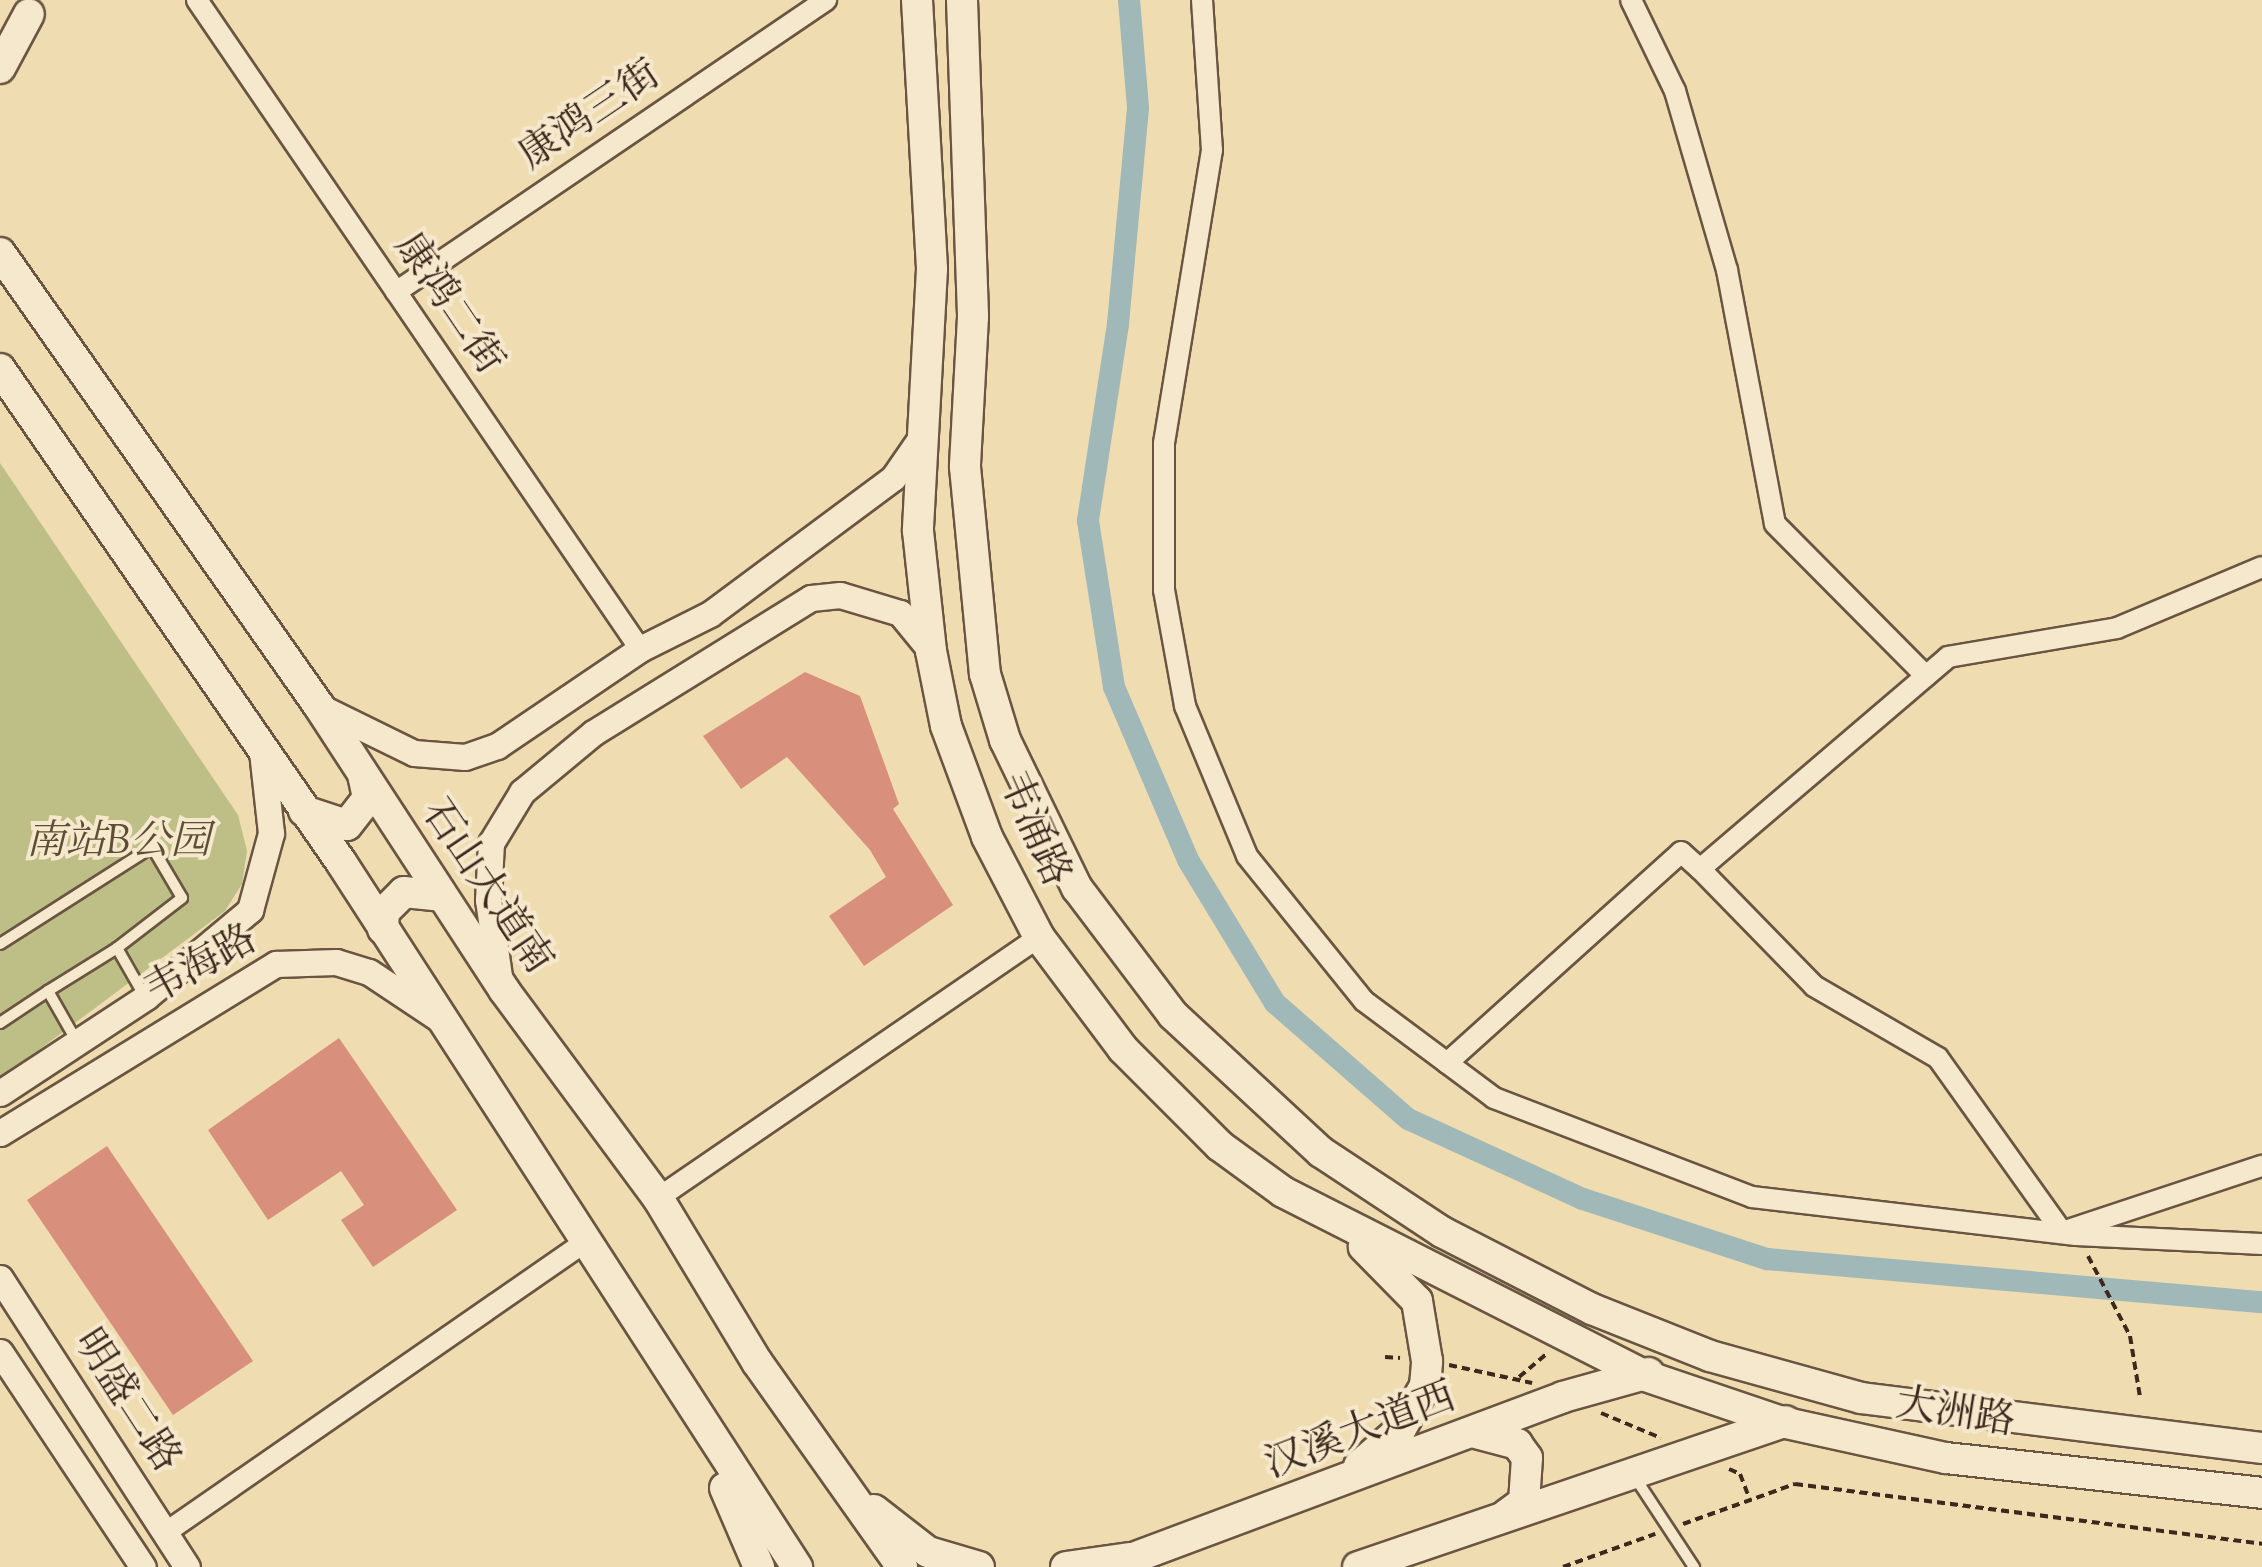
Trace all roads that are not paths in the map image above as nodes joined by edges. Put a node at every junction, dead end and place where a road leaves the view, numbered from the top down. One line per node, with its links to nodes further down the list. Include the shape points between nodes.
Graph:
1 (198, 0): 11 (street, 康鸿二街)
2 (826, 0): 11 (street, 康鸿三街)
3 (917, 0): 13 (main road, 韦涌路, via 932,269)
4 (962, 0): 46 (main road, 韦涌路, via 973,607 1005,740 1077,888 1173,1015 1321,1152)
5 (1202, 0): 40 (street, via 1212,150 1164,443 1164,590 1185,706 1247,856 1364,1000)
6 (1631, 0): 19 (street, via 1676,91 1727,270 1775,524)
7 (40, 7): 8 (main road); 9 (main road)
8 (0, 32)
9 (0, 68)
10 (6, 263): 21 (main road, 石山大道南)
11 (396, 292): 16 (street, 康鸿二街)
12 (0, 369): 23 (main road)
13 (920, 439): 15 (street, via 893,478); 17 (main road, 韦涌路, via 918,531)
14 (2262, 567): 19 (street, via 2117,628 1948,657)
15 (710, 614): 16 (street); 18 (street, via 726,614 728,623)
16 (640, 649): 20 (street)
17 (931, 650): 18 (street, via 900,614 840,595 788,608); 29 (main road, 韦涌路, via 967,785)
18 (688, 668): 22 (street)
19 (1926, 676): 26 (street)
20 (594, 686): 21 (street, via 497,746 465,757 390,747); 22 (street, via 554,732 575,744)
21 (319, 706): 24 (main road, 石山大道南)
22 (592, 733): 33 (street, via 522,792 491,843 490,927)
23 (262, 752): 25 (main road); 32 (street, via 271,834 259,892 239,924)
24 (363, 775): 25 (main road, via 368,798 348,825); 27 (main road, 石山大道南)
25 (304, 811): 28 (main road)
26 (1700, 869): 40 (street, via 1681,852); 47 (street, via 1814,986 1938,1058)
27 (441, 896): 28 (main road, via 404,892 384,912); 33 (main road, 石山大道南)
28 (383, 930): 38 (main road)
29 (1038, 937): 44 (main road, 韦涌路, via 1170,1100); 45 (street)
30 (0, 944): 31 (lane, via 152,847 182,898)
31 (117, 948): 34 (lane); 35 (lane)
32 (169, 977): 35 (street); 36 (street, via 192,989)
33 (504, 990): 45 (main road, 石山大道南)
34 (48, 992): 37 (lane); 39 (lane)
35 (146, 998): 39 (street)
36 (178, 1021): 38 (street, 韦海路, via 276,964 306,960 369,972); 42 (street, 韦海路)
37 (0, 1023)
38 (450, 1026): 48 (main road)
39 (79, 1045): 41 (street)
40 (1448, 1063): 47 (street, via 1494,1098 1752,1197)
41 (0, 1092)
42 (0, 1133)
43 (2262, 1166): 47 (street)
44 (1283, 1192): 50 (main road, 韦涌路); 64 (main road, via 1388,1263 1417,1301 1425,1386 1383,1450)
45 (658, 1198): 60 (main road, 石山大道南)
46 (1442, 1232): 50 (main road, via 1452,1244 1449,1262); 53 (main road, 韦涌路, via 1592,1310)
47 (2062, 1232): 49 (street)
48 (586, 1242): 54 (main road); 65 (street)
49 (2262, 1244)
50 (1422, 1262): 55 (main road, 韦涌路)
51 (0, 1278): 65 (street, 明盛二路)
52 (0, 1352): 67 (street, 明盛二路)
53 (1710, 1356): 55 (main road, 汉溪大道西); 56 (main road, 大洲路)
54 (668, 1374): 69 (main road); 70 (main road)
55 (1643, 1375): 57 (main road, 大洲路); 58 (main road, 汉溪大道西)
56 (1861, 1398): 57 (main road); 59 (main road, 大洲路)
57 (1782, 1422): 61 (main road); 62 (main road, 大洲路, via 1946,1458)
58 (1472, 1432): 63 (main road, via 1506,1440 1527,1458 1524,1502); 64 (main road, 汉溪大道西)
59 (2262, 1448)
60 (827, 1464): 71 (main road, 石山大道南); 72 (main road, via 910,1540)
61 (1632, 1472): 63 (main road); 76 (lane)
62 (2262, 1492)
63 (1503, 1516): 75 (main road)
64 (1245, 1521): 66 (main road, 汉溪大道西)
65 (165, 1533): 68 (street, 明盛二路)
66 (1165, 1555): 73 (main road); 74 (main road, 汉溪大道西)
67 (143, 1567)
68 (187, 1567)
69 (760, 1567)
70 (797, 1567)
71 (902, 1567)
72 (980, 1567)
73 (1066, 1567)
74 (1109, 1567)
75 (1358, 1567)
76 (1694, 1567)

